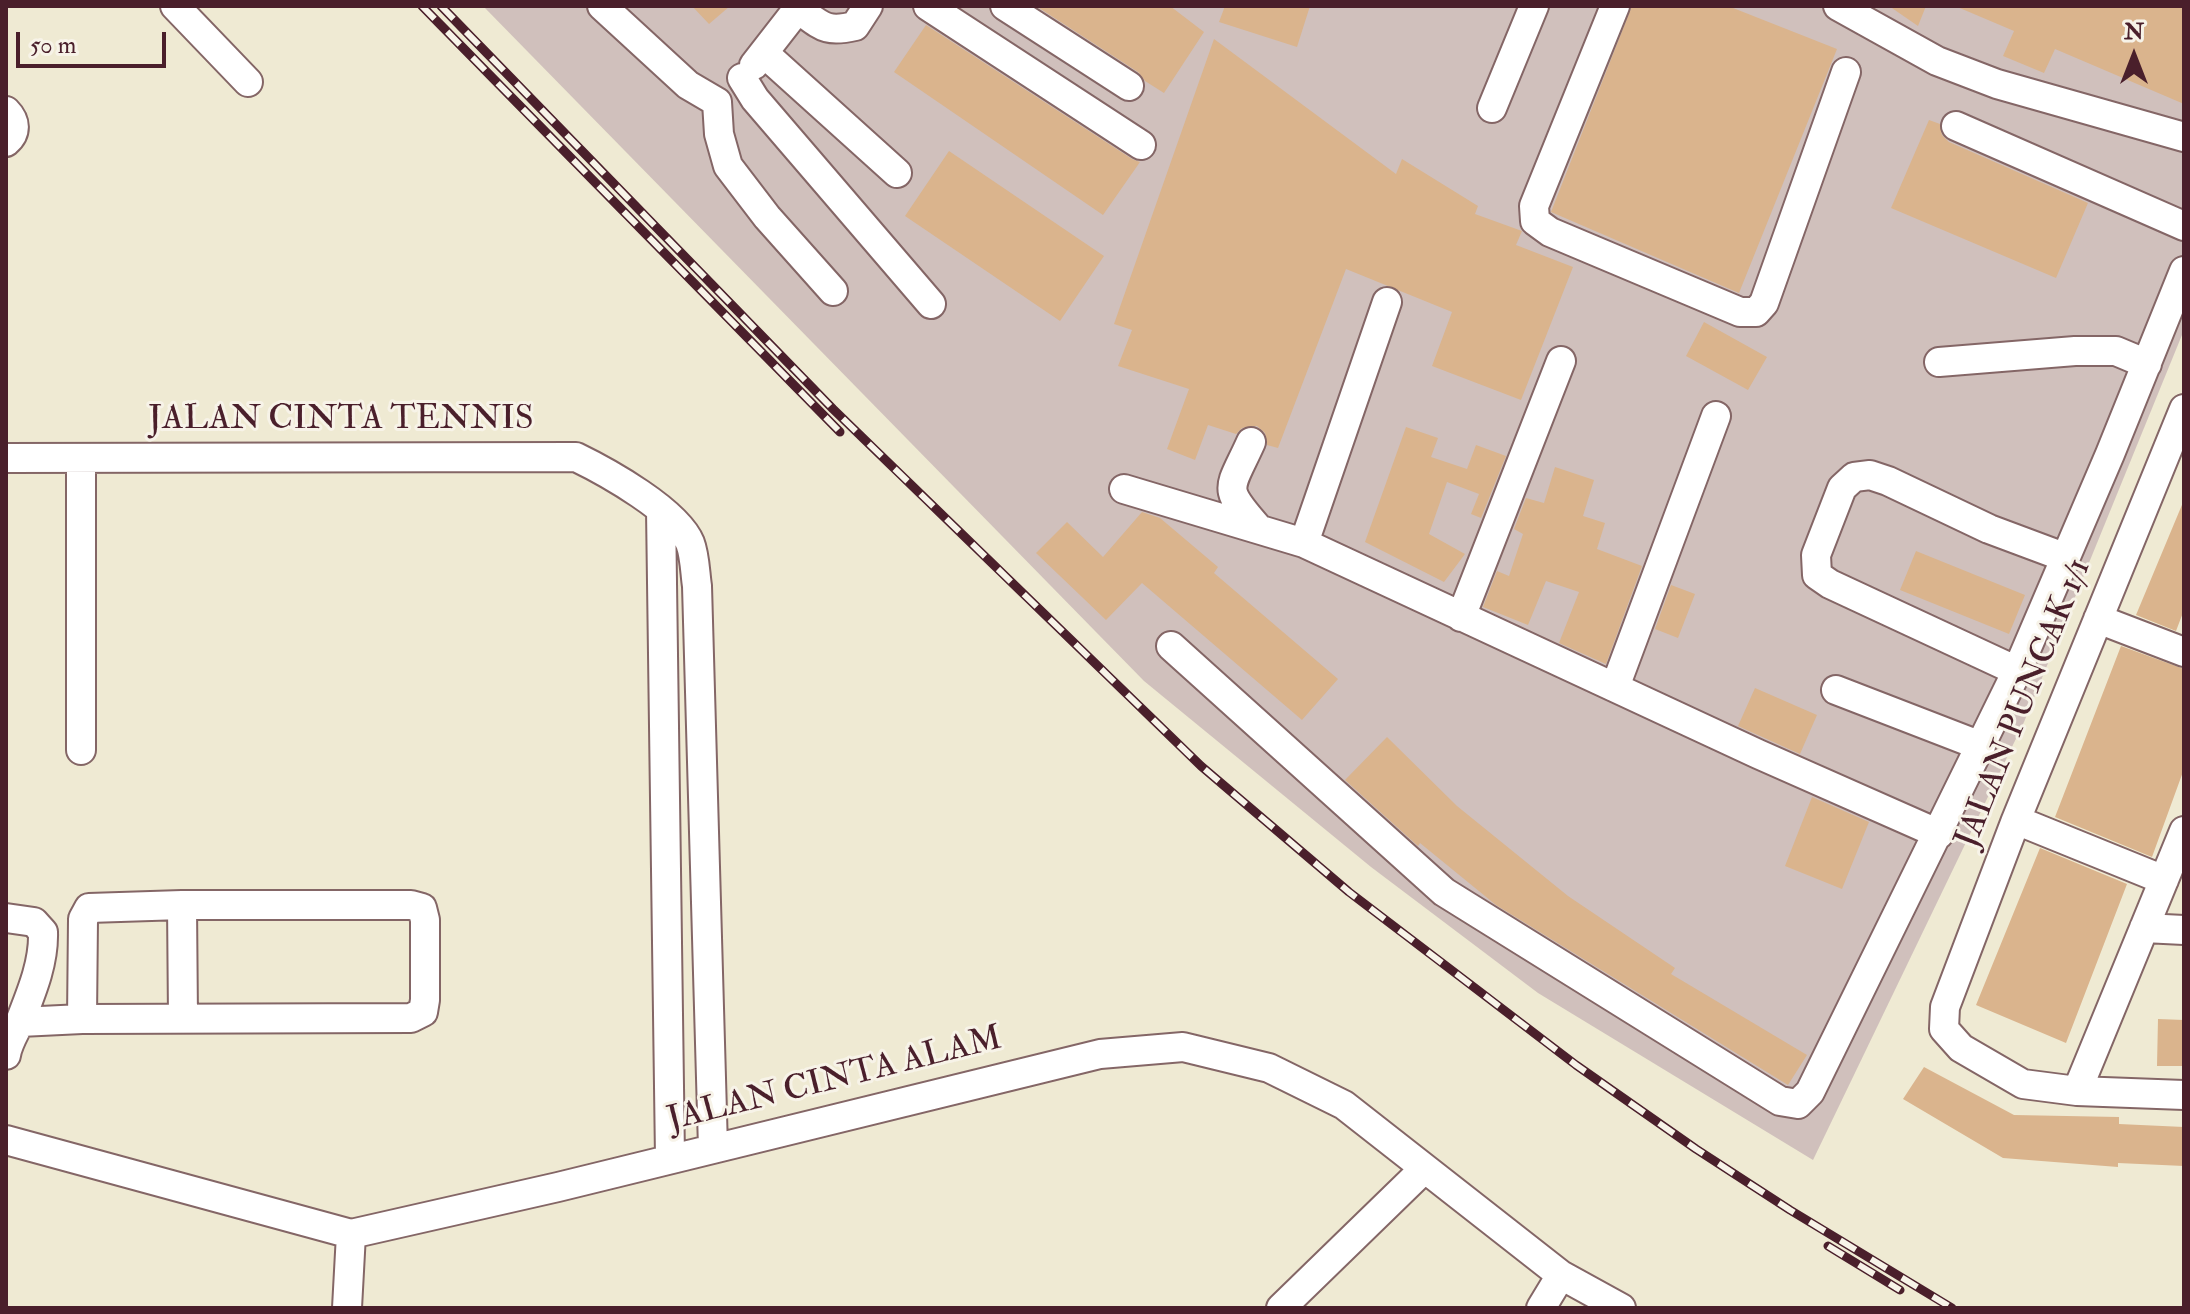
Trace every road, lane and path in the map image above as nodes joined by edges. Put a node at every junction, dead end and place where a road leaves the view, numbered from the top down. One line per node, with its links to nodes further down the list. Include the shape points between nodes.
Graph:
1 (175, 6): 13 (street)
2 (602, 6): 15 (street, via 688,85)
3 (868, 6): 9 (street, via 855,26 835,31)
4 (928, 6): 21 (street)
5 (1005, 6): 14 (street)
6 (1534, 6): 16 (street)
7 (1615, 6): 11 (street, via 1534,206 1535,221 1740,312 1756,312 1764,303)
8 (1838, 6): 19 (street, via 1937,61 1997,84)
9 (799, 7): 10 (street)
10 (765, 54): 12 (street); 22 (street)
11 (1846, 72)
12 (742, 78): 15 (street); 27 (street)
13 (248, 82)
14 (1129, 86)
15 (717, 102): 25 (street, via 728,166)
16 (1492, 108)
17 (6, 111): 20 (street, via 15,127)
18 (1956, 126): 23 (street)
19 (2184, 137)
20 (6, 142)
21 (1141, 145)
22 (897, 173)
23 (2184, 226)
24 (2184, 271): 30 (street)
25 (833, 291)
26 (1387, 302): 39 (street)
27 (931, 304)
28 (1561, 361): 43 (street)
29 (1939, 362): 30 (street, via 2116,351)
30 (2147, 364): 40 (street)
31 (1716, 416): 48 (street)
32 (2181, 423): 44 (street, JALAN PUNCAK 1/1)
33 (1251, 442): 38 (street, via 1232,493)
34 (6, 458): 35 (street, JALAN CINTA TENNIS)
35 (81, 458): 37 (street, JALAN CINTA TENNIS, via 576,457); 51 (street)
36 (1124, 489): 38 (street)
37 (661, 510): 41 (street, JALAN CINTA TENNIS, via 679,524 691,544); 42 (street)
38 (1258, 528): 39 (street)
39 (1304, 543): 43 (street)
40 (2064, 557): 47 (street); 47 (street, via 1870,475 1854,477 1842,488 1816,555 1817,575)
41 (697, 586): 42 (street); 67 (street, JALAN CINTA TENNIS)
42 (663, 588): 68 (street)
43 (1461, 617): 48 (street)
44 (2098, 619): 46 (street); 52 (street, JALAN PUNCAK 1/1)
45 (1171, 646): 54 (street, via 1444,892 1780,1101 1798,1104 1810,1092)
46 (2184, 652)
47 (2017, 671): 50 (street)
48 (1615, 687): 54 (street)
49 (1836, 690): 50 (street)
50 (1981, 746): 54 (street)
51 (81, 750)
52 (2016, 820): 55 (street); 64 (street, JALAN PUNCAK 1/1, via 1945,1007 1944,1029 1961,1048 2023,1084)
53 (2184, 831): 55 (street)
54 (1939, 834)
55 (2164, 880): 58 (street)
56 (182, 905): 60 (street); 60 (street, via 411,905 422,908 425,920 425,1000 423,1012 411,1018); 61 (street, via 89,908 83,919)
57 (6, 918): 62 (street, via 34,922 43,932 44,951)
58 (2144, 928): 59 (street); 64 (street)
59 (2184, 930)
60 (183, 1018): 61 (street)
61 (82, 1019): 62 (street)
62 (11, 1038): 63 (street)
63 (6, 1055)
64 (2077, 1091): 65 (street)
65 (2184, 1095)
66 (6, 1140): 70 (street, JALAN CINTA ALAM)
67 (713, 1148): 68 (street, JALAN CINTA ALAM); 69 (street, JALAN CINTA ALAM, via 1100,1054 1183,1047 1269,1068 1344,1105)
68 (670, 1158): 70 (street, JALAN CINTA ALAM)
69 (1424, 1169): 71 (street, JALAN CINTA ALAM); 73 (street)
70 (351, 1234): 72 (street)
71 (1561, 1275): 74 (street); 75 (street, JALAN CINTA ALAM)
72 (347, 1308)
73 (1281, 1308)
74 (1541, 1308)
75 (1621, 1308)

